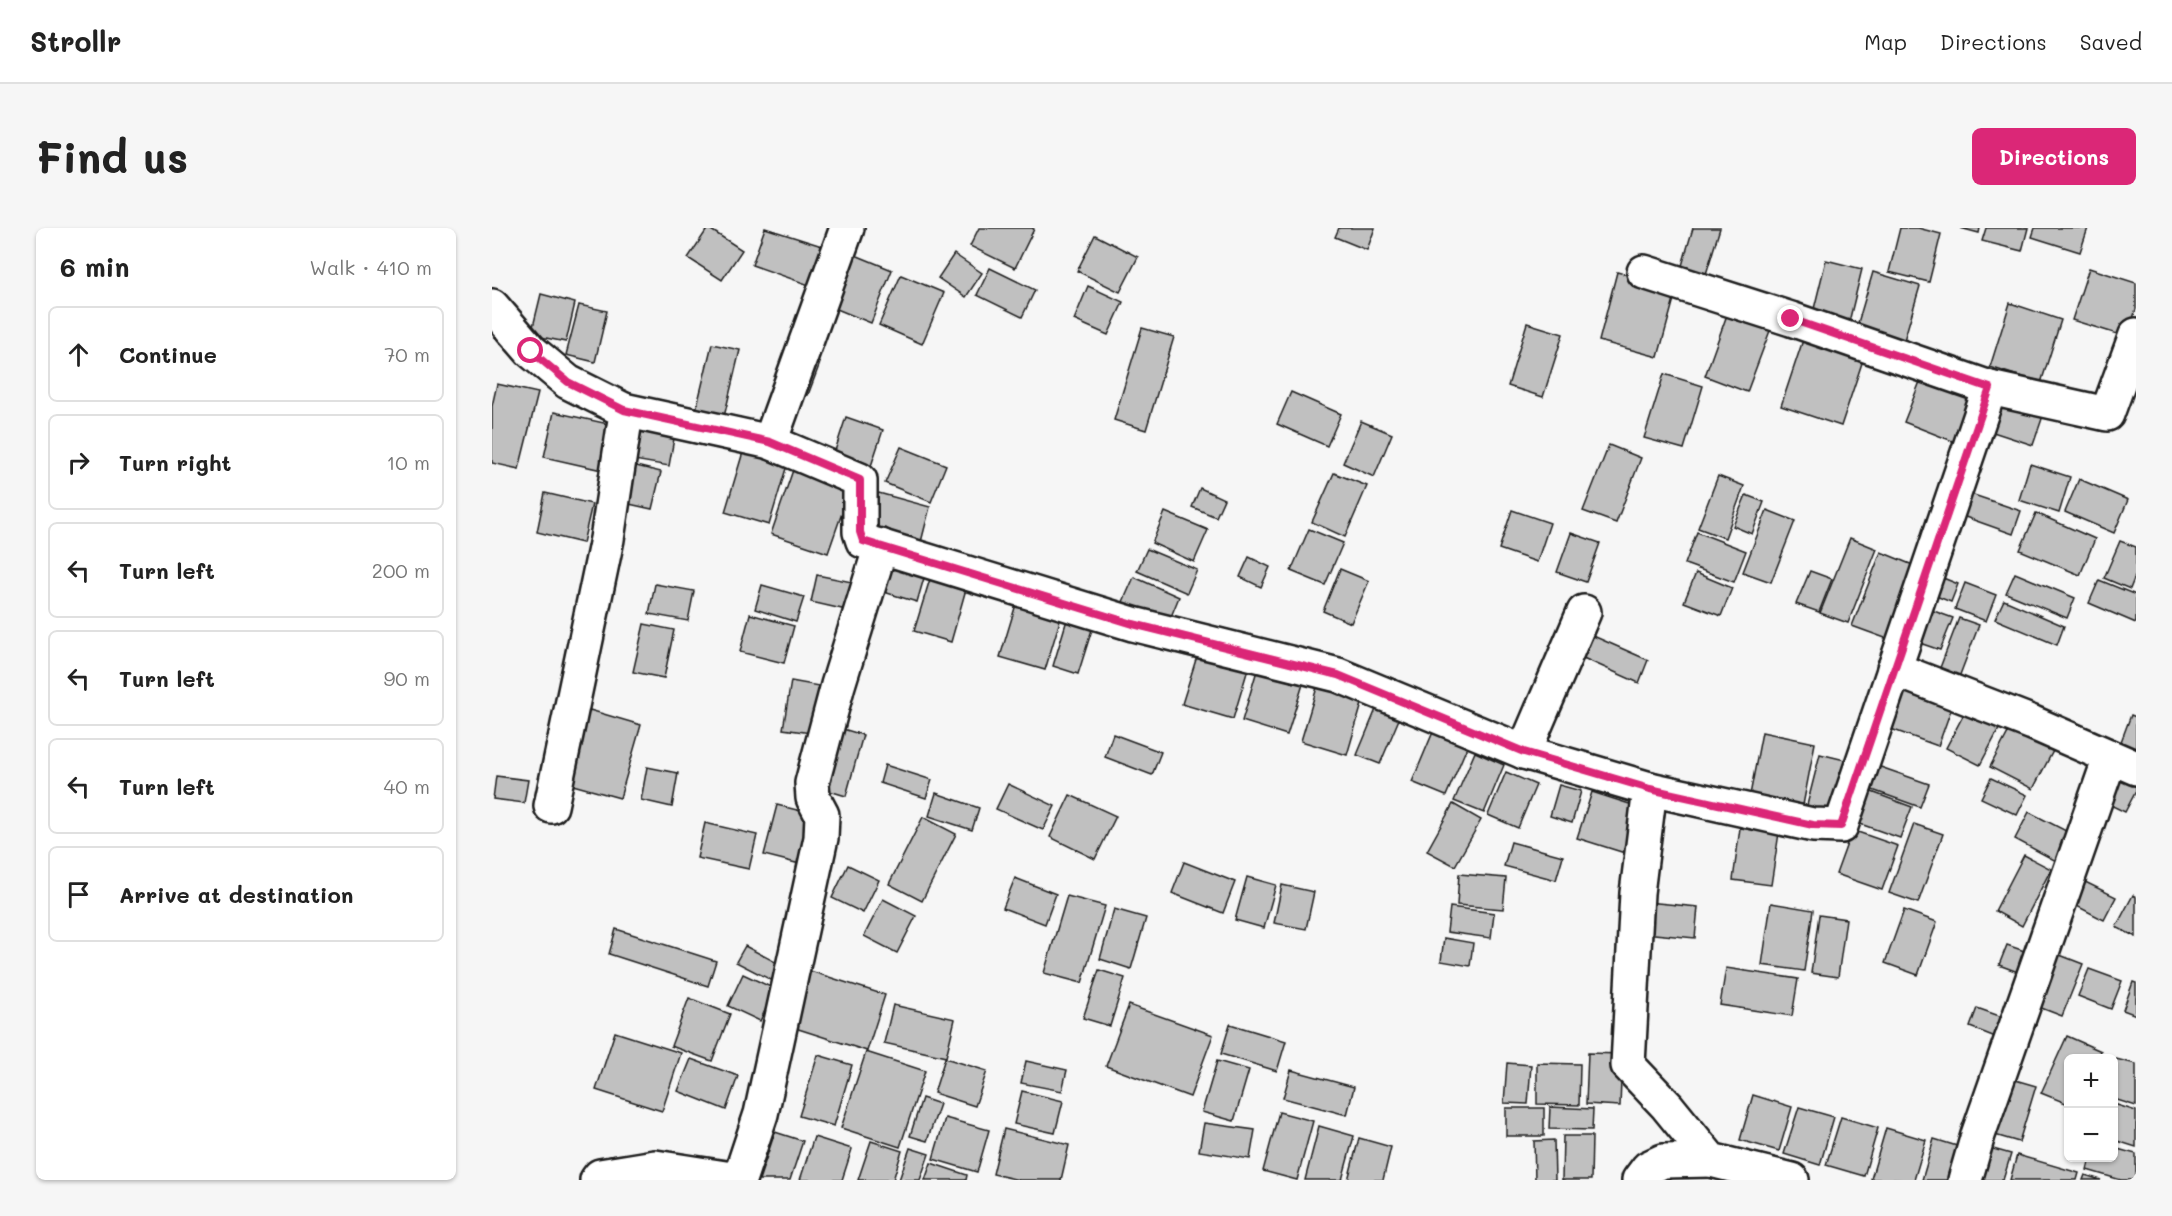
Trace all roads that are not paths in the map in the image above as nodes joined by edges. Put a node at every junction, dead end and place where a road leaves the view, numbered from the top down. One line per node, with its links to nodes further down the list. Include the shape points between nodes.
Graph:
1 (847, 228): 7 (street)
2 (1644, 272): 5 (street)
3 (492, 306): 6 (street, via 531,351 568,382)
4 (2136, 335): 5 (street, via 2107,414)
5 (1990, 388): 10 (street)
6 (624, 410): 7 (street); 14 (street, via 608,539)
7 (770, 442): 8 (street, via 860,480 860,532 863,541)
8 (881, 546): 11 (street, via 1133,624 1338,675); 18 (street, via 812,783 813,798 822,815 821,838 761,1114)
9 (1584, 612): 11 (street)
10 (1894, 669): 12 (street); 13 (street, via 1841,826 1813,825)
11 (1524, 752): 13 (street)
12 (2123, 763): 20 (street, via 1990,1102)
13 (1650, 789): 15 (street, via 1637,893 1628,1065)
14 (551, 806)
15 (1711, 1160): 16 (street); 19 (street, via 1662,1161 1648,1168)
16 (1785, 1179)
17 (597, 1180): 18 (street, via 600,1176 655,1167)
18 (739, 1180)
19 (1639, 1180)
20 (1965, 1180)

